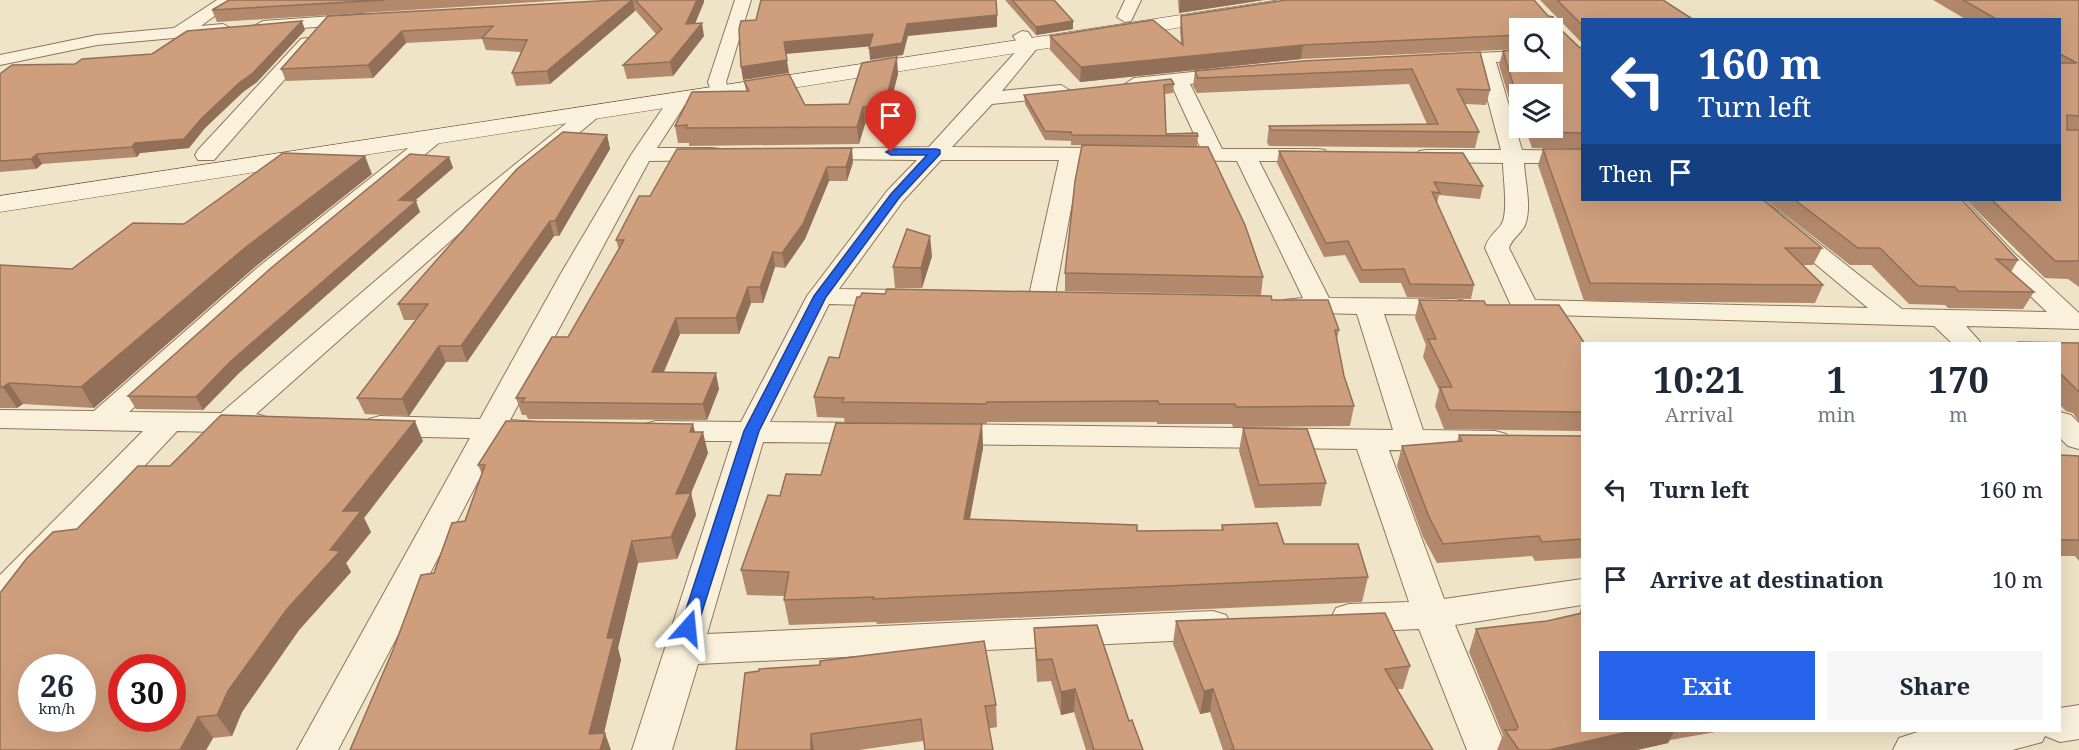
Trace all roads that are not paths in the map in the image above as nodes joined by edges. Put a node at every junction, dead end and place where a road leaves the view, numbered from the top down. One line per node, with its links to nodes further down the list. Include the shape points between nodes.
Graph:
1 (228, 0): 8 (street)
2 (743, 0): 17 (street)
3 (1234, 0): 5 (main road)
4 (1316, 0): 9 (main road)
5 (1129, 9): 9 (main road)
6 (381, 17): 7 (street)
7 (326, 21): 8 (street); 29 (street)
8 (180, 32): 12 (street, via 97,40)
9 (1025, 41): 17 (main road); 19 (street)
10 (1509, 56): 11 (street)
11 (1485, 57): 13 (street); 33 (street)
12 (0, 60)
13 (1425, 60)
14 (1245, 73): 15 (street)
15 (1178, 79): 16 (street); 27 (street)
16 (1110, 86)
17 (719, 88): 20 (main road); 29 (main road)
18 (1076, 90): 19 (street)
19 (986, 99): 23 (street)
20 (678, 100): 21 (main road); 30 (street)
21 (591, 113): 22 (main road); 53 (street, via 465,216)
22 (433, 138): 38 (main road); 51 (street, via 266,273)
23 (936, 152): 24 (street); 25 (street); 39 (street, via 895,196)
24 (795, 153)
25 (1071, 153): 27 (street); 41 (street)
26 (736, 154): 30 (street)
27 (1215, 154): 28 (street)
28 (1245, 154): 31 (street); 44 (street)
29 (206, 155): 35 (main road)
30 (642, 155): 57 (street)
31 (1338, 155)
32 (1408, 156): 33 (street)
33 (1513, 157): 34 (street); 45 (street, via 1516,215 1497,248 1508,276)
34 (1581, 157)
35 (0, 186)
36 (1751, 201): 46 (street)
37 (1953, 201): 48 (street, via 2004,257)
38 (0, 204)
39 (820, 296): 40 (street); 60 (street)
40 (924, 298)
41 (1041, 300)
42 (1274, 306): 44 (street)
43 (1368, 306): 44 (street); 45 (street); 61 (street)
44 (1320, 307)
45 (1503, 308): 46 (street)
46 (1893, 315): 47 (street)
47 (1940, 317): 48 (street); 49 (street)
48 (2075, 321)
49 (1967, 342)
50 (0, 419): 51 (street)
51 (102, 420): 52 (street)
52 (170, 421): 53 (street); 68 (street)
53 (230, 422): 54 (street)
54 (277, 423)
55 (2061, 423): 62 (street)
56 (348, 426): 57 (street)
57 (491, 430): 58 (street); 76 (street)
58 (562, 430)
59 (633, 430): 60 (street)
60 (751, 431): 63 (street); 72 (street)
61 (1411, 440): 63 (street); 64 (street)
62 (2079, 440)
63 (1370, 441): 69 (street)
64 (1525, 442)
65 (2061, 452): 66 (street)
66 (2079, 453)
67 (1581, 592): 69 (street)
68 (0, 597)
69 (1432, 615): 70 (street); 78 (street)
70 (1312, 620)
71 (1241, 624): 72 (street)
72 (682, 650): 77 (street)
73 (2079, 722): 74 (street)
74 (2061, 725)
75 (2016, 732): 79 (street)
76 (317, 750)
77 (652, 750)
78 (1487, 750)
79 (1913, 750)

